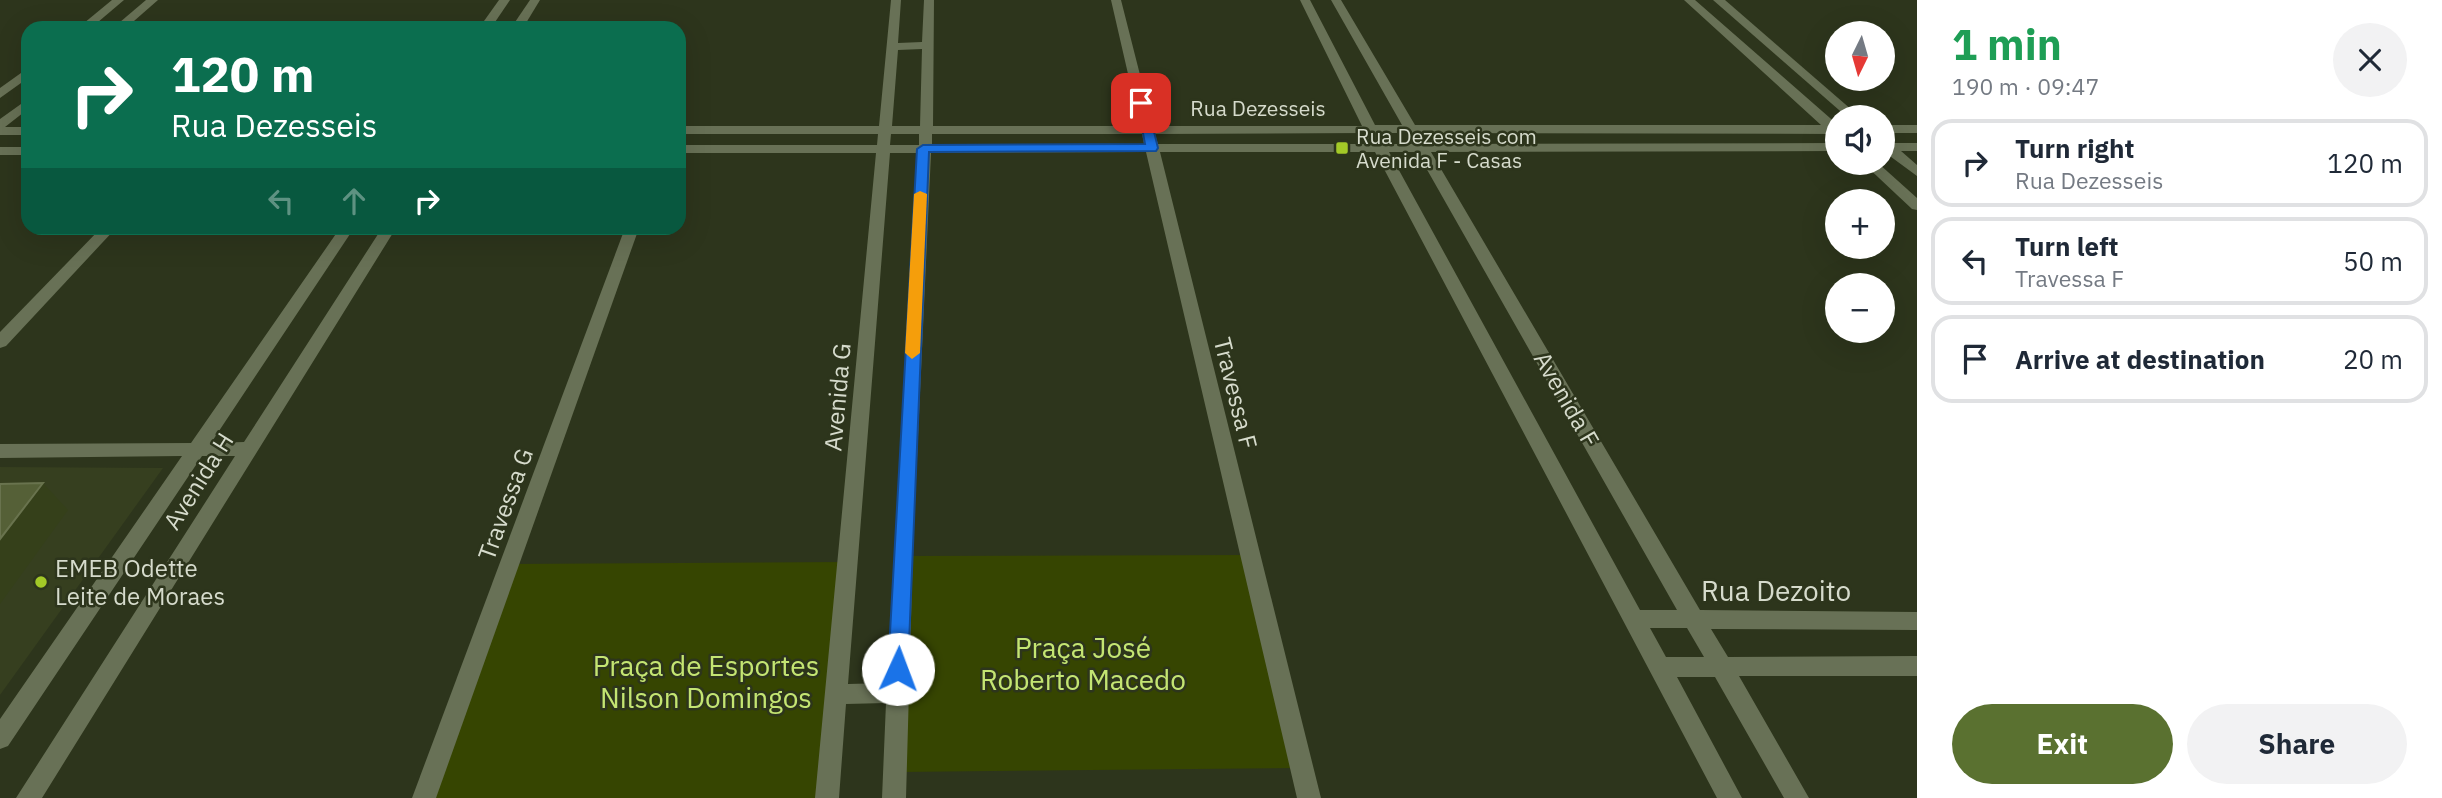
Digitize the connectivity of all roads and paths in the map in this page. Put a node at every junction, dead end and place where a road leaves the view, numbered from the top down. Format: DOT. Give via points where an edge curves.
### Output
graph roads {
  1 [pos="119,0"];
  2 [pos="153,0"];
  3 [pos="505,0"];
  4 [pos="535,0"];
  5 [pos="896,0"];
  6 [pos="929,0"];
  7 [pos="1116,0"];
  8 [pos="1305,0"];
  9 [pos="1336,0"];
  10 [pos="1689,0"];
  11 [pos="1718,0"];
  12 [pos="93,21"];
  13 [pos="128,21"];
  14 [pos="490,21"];
  15 [pos="522,21"];
  16 [pos="928,46"];
  17 [pos="892,47"];
  18 [pos="21,78"];
  19 [pos="0,94"];
  20 [pos="1840,105"];
  21 [pos="21,109"];
  22 [pos="1825,120"];
  23 [pos="0,128"];
  24 [pos="885,128"];
  25 [pos="1147,129"];
  26 [pos="1372,129"];
  27 [pos="1410,129"];
  28 [pos="1895,129"];
  29 [pos="1917,129"];
  30 [pos="21,130"];
  31 [pos="686,130"];
  32 [pos="926,130"];
  33 [pos="1825,130"];
  34 [pos="1895,146"];
  35 [pos="1825,147"];
  36 [pos="1917,147"];
  37 [pos="1152,148"];
  38 [pos="1380,148"];
  39 [pos="1422,148"];
  40 [pos="686,149"];
  41 [pos="883,149"];
  42 [pos="923,149"];
  43 [pos="0,151"];
  44 [pos="21,151"];
  45 [pos="1895,153"];
  46 [pos="1917,172"];
  47 [pos="1883,175"];
  48 [pos="1917,206"];
  49 [pos="102,235"];
  50 [pos="342,235"];
  51 [pos="385,235"];
  52 [pos="629,235"];
  53 [pos="0,341"];
  54 [pos="195,449"];
  55 [pos="247,449"];
  56 [pos="0,451"];
  57 [pos="1635,620"];
  58 [pos="1694,620"];
  59 [pos="1917,621"];
  60 [pos="1917,666"];
  61 [pos="1661,667"];
  62 [pos="1722,667"];
  63 [pos="836,694"];
  64 [pos="898,694"];
  65 [pos="0,738"];
  66 [pos="28,798"];
  67 [pos="424,798"];
  68 [pos="827,798"];
  69 [pos="894,798"];
  70 [pos="1308,798"];
  71 [pos="1730,798"];
  72 [pos="1797,798"];
  1 -- 12 [label="street"];
  2 -- 13 [label="street"];
  3 -- 14 [label="street"];
  4 -- 15 [label="street"];
  5 -- 17 [label="street, Avenida G"];
  6 -- 16 [label="street"];
  7 -- 25 [label="street, Travessa F"];
  8 -- 26 [label="street, Avenida F"];
  9 -- 27 [label="street, Avenida F"];
  10 -- 22 [label="street"];
  11 -- 20 [label="street"];
  16 -- 17 [label="street"];
  16 -- 32 [label="street"];
  17 -- 24 [label="street, Avenida G"];
  18 -- 19 [label="street"];
  21 -- 23 [label="street"];
  23 -- 30 [label="street"];
  24 -- 31 [label="street, Rua Dezesseis"];
  24 -- 32 [label="street, Rua Dezesseis"];
  24 -- 41 [label="street, Avenida G"];
  25 -- 26 [label="street, Rua Dezesseis"];
  25 -- 32 [label="street, Rua Dezesseis"];
  25 -- 37 [label="street, Travessa F"];
  26 -- 27 [label="street, Rua Dezesseis"];
  26 -- 38 [label="street, Avenida F"];
  27 -- 33 [label="street, Rua Dezesseis"];
  27 -- 39 [label="street, Avenida F"];
  28 -- 29 [label="street"];
  32 -- 42 [label="street"];
  34 -- 36 [label="street"];
  35 -- 39 [label="street, Rua Dezesseis"];
  37 -- 38 [label="street, Rua Dezesseis"];
  37 -- 42 [label="street, Rua Dezesseis"];
  37 -- 70 [label="street, Travessa F"];
  38 -- 39 [label="street, Rua Dezesseis"];
  38 -- 57 [label="street, Avenida F"];
  39 -- 58 [label="street, Avenida F"];
  40 -- 41 [label="street, Rua Dezesseis"];
  41 -- 42 [label="street, Rua Dezesseis"];
  41 -- 63 [label="street, Avenida G"];
  42 -- 64 [label="street"];
  43 -- 44 [label="street"];
  45 -- 46 [label="street"];
  47 -- 48 [label="street"];
  49 -- 53 [label="street"];
  50 -- 54 [label="street, Avenida H"];
  51 -- 55 [label="street, Avenida H"];
  52 -- 67 [label="street, Travessa G"];
  54 -- 55 [label="street"];
  54 -- 56 [label="street"];
  54 -- 65 [label="street, Avenida H"];
  55 -- 66 [label="street, Avenida H"];
  57 -- 58 [label="street, Rua Dezoito"];
  57 -- 61 [label="street, Avenida F"];
  58 -- 59 [label="street, Rua Dezoito"];
  58 -- 62 [label="street, Avenida F"];
  60 -- 62 [label="street"];
  61 -- 62 [label="street"];
  61 -- 71 [label="street, Avenida F"];
  62 -- 72 [label="street, Avenida F"];
  63 -- 64 [label="street"];
  63 -- 68 [label="street, Avenida G"];
  64 -- 69 [label="street"];
}
